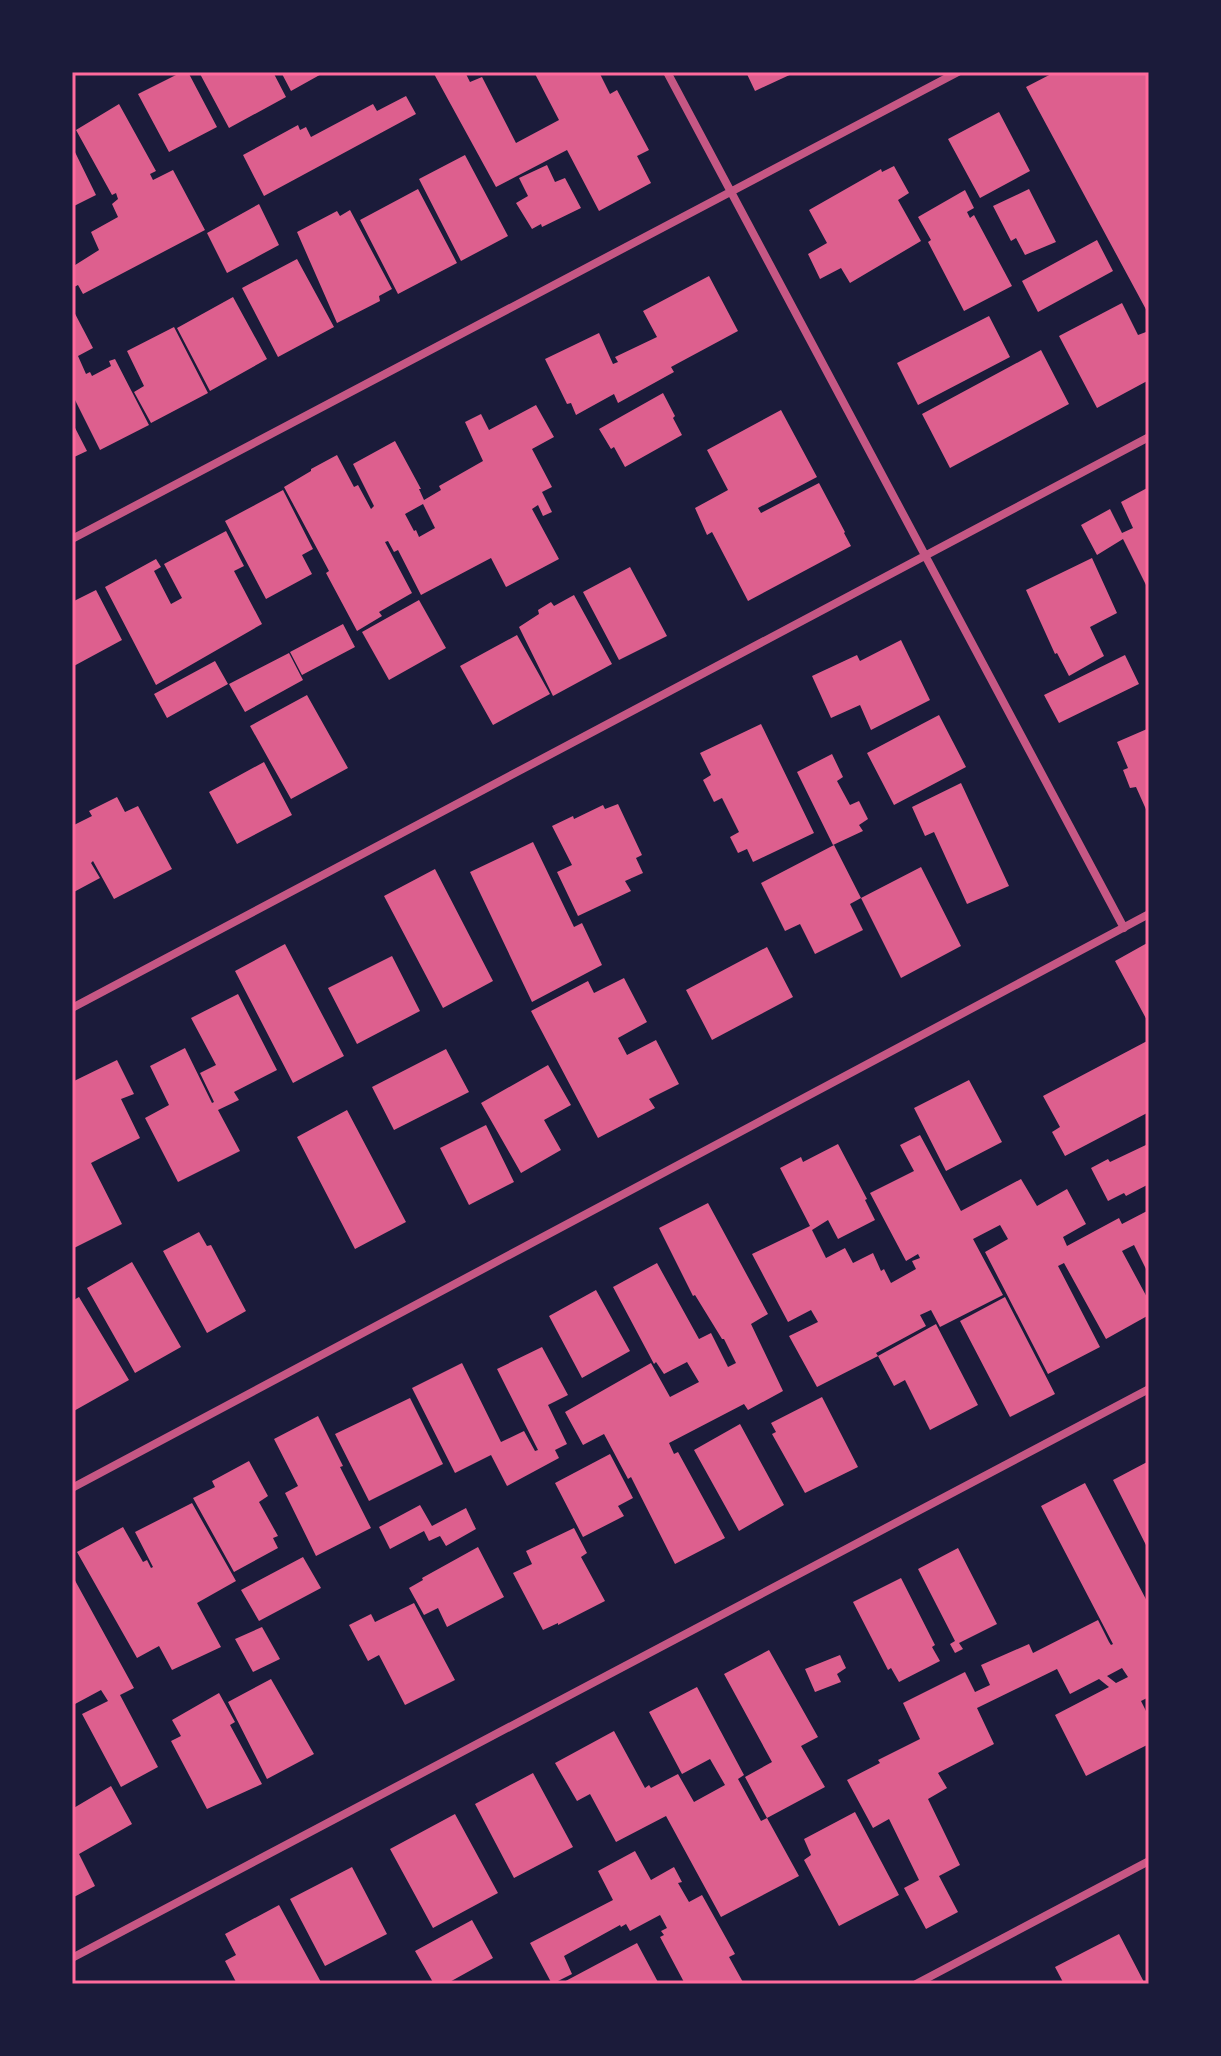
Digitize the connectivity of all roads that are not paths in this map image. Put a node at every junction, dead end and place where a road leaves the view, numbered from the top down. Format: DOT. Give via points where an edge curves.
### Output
graph roads {
  1 [pos="667,72"];
  2 [pos="958,72"];
  3 [pos="731,192"];
  4 [pos="1149,437"];
  5 [pos="72,539"];
  6 [pos="924,554"];
  7 [pos="1149,914"];
  8 [pos="1124,928"];
  9 [pos="72,1008"];
  10 [pos="1149,1389"];
  11 [pos="72,1488"];
  12 [pos="1149,1861"];
  13 [pos="72,1958"];
  14 [pos="916,1984"];
  1 -- 3 [label="street"];
  2 -- 3 [label="street"];
  3 -- 5 [label="street"];
  3 -- 6 [label="street"];
  4 -- 6 [label="street"];
  6 -- 8 [label="street"];
  6 -- 9 [label="street"];
  7 -- 8 [label="street"];
  8 -- 11 [label="street"];
  10 -- 13 [label="street"];
  12 -- 14 [label="street"];
}
